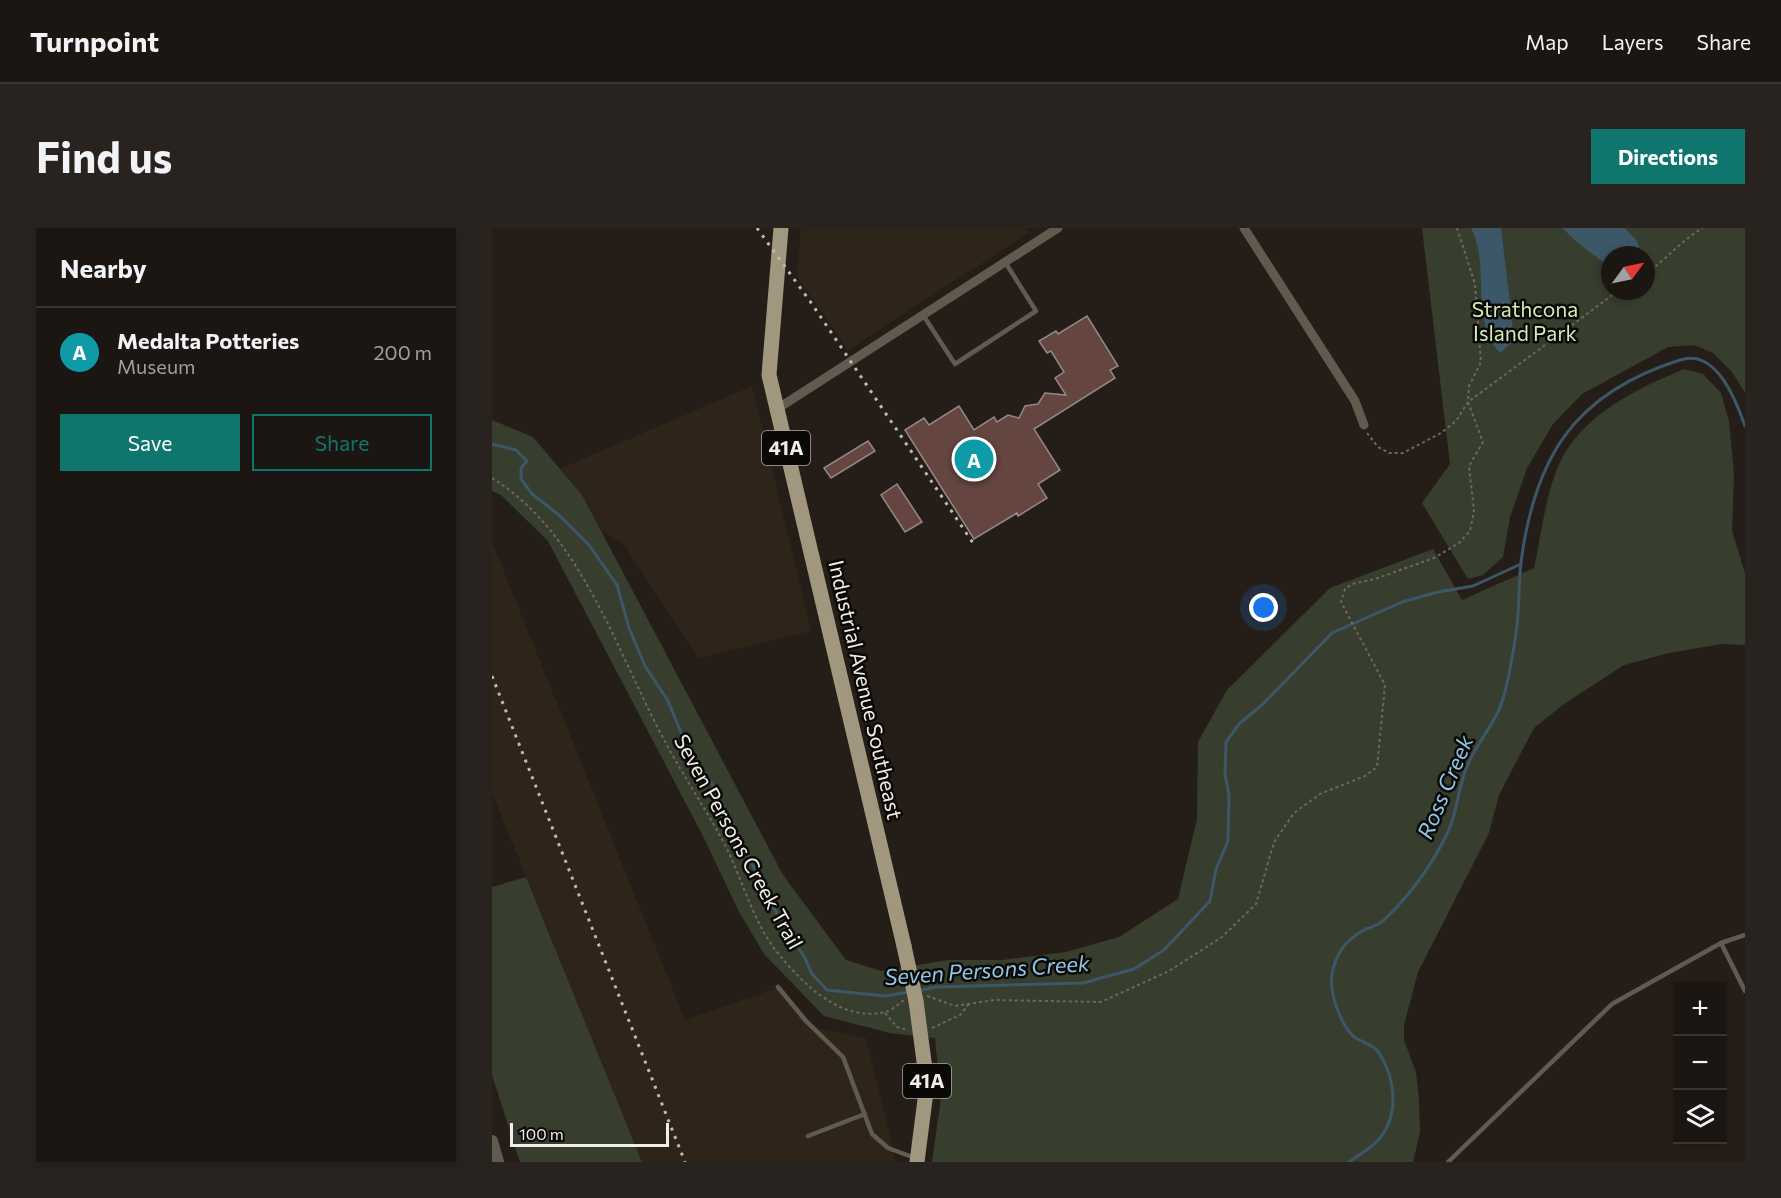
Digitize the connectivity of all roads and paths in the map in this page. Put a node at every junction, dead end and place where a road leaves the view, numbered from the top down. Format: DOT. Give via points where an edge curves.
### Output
graph roads {
  1 [pos="781,228"];
  2 [pos="1058,228"];
  3 [pos="1244,228"];
  4 [pos="1457,228"];
  5 [pos="1703,228"];
  6 [pos="1005,262"];
  7 [pos="1655,268"];
  8 [pos="1606,300"];
  9 [pos="923,315"];
  10 [pos="1468,402"];
  11 [pos="777,409"];
  12 [pos="1364,425"];
  13 [pos="492,478"];
  14 [pos="1745,935"];
  15 [pos="1721,943"];
  16 [pos="778,987"];
  17 [pos="1745,991"];
  18 [pos="916,998"];
  19 [pos="865,1114"];
  20 [pos="808,1136"];
  21 [pos="492,1141"];
  22 [pos="917,1160"];
  23 [pos="498,1162"];
  24 [pos="1448,1162"];
  1 -- 11 [label="main road, Industrial Avenue Southeast / 41A" via="768,375"];
  2 -- 6 [label="street"];
  3 -- 12 [label="street" via="1355,401"];
  4 -- 10 [label="path" via="1475,284 1481,362 1469,386"];
  5 -- 7 [label="path" via="1682,241"];
  6 -- 9 [label="street"];
  6 -- 9 [label="lane" via="1036,310 955,364"];
  8 -- 10 [label="path"];
  9 -- 11 [label="street"];
  10 -- 12 [label="path" via="1456,421 1441,433 1403,453 1389,453 1378,447"];
  10 -- 18 [label="path" via="1483,442 1469,466 1474,510 1470,531 1434,558 1352,584 1345,589 1341,602 1385,685 1377,767 1320,794 1294,813 1274,842 1256,904 1222,937 1169,971 1101,1002 994,1000 955,1006"];
  11 -- 18 [label="main road, Industrial Avenue Southeast / 41A, bridge"];
  13 -- 18 [label="path, Seven Persons Creek Trail" via="534,512 571,560 780,956 819,995 842,1007 884,1012"];
  14 -- 15 [label="lane"];
  15 -- 17 [label="lane"];
  15 -- 24 [label="lane" via="1612,1004"];
  16 -- 19 [label="lane" via="843,1057"];
  18 -- 22 [label="main road, Industrial Avenue Southeast / 41A" via="927,1084"];
  19 -- 20 [label="lane"];
  19 -- 22 [label="lane" via="879,1143"];
  21 -- 23 [label="street"];
}
